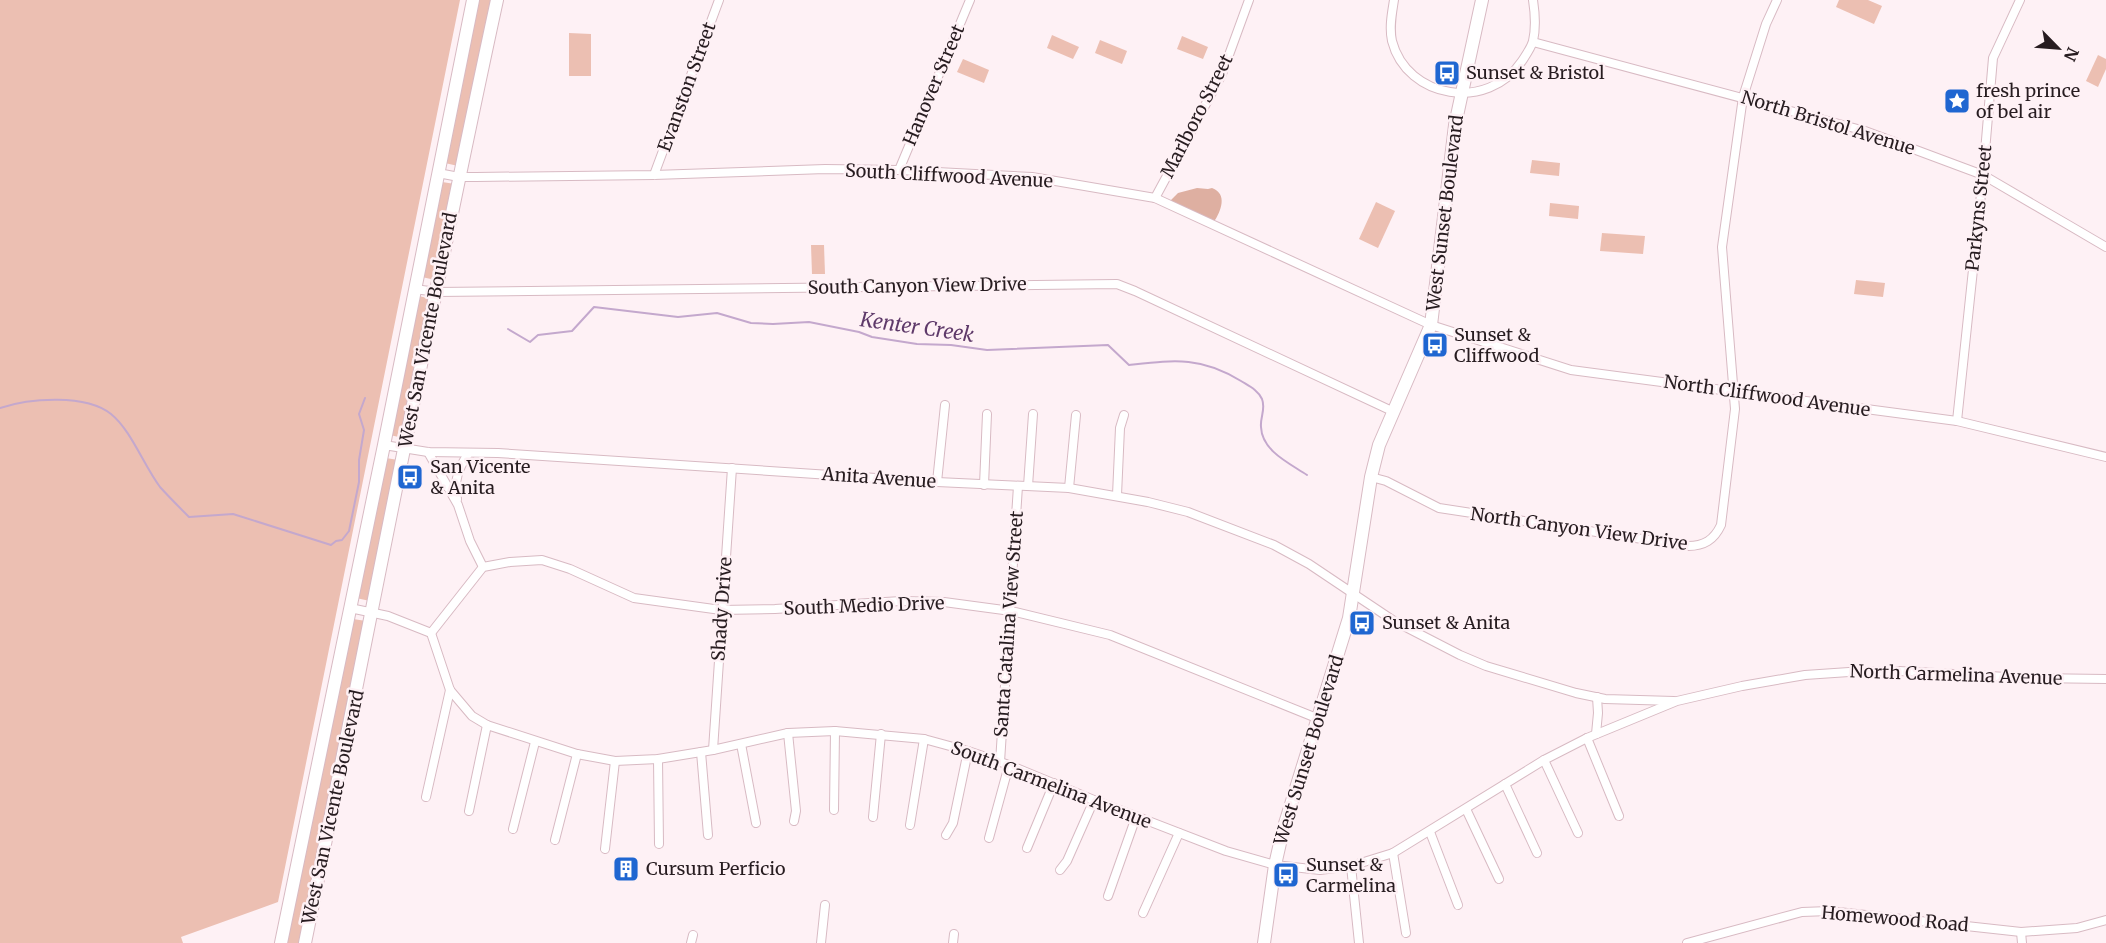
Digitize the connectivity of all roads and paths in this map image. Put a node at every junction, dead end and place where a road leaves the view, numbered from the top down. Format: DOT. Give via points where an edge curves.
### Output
graph roads {
  1 [pos="473,0"];
  2 [pos="497,0"];
  3 [pos="719,0"];
  4 [pos="970,0"];
  5 [pos="1249,0"];
  6 [pos="1394,0"];
  7 [pos="1482,0"];
  8 [pos="1533,0"];
  9 [pos="1777,0"];
  10 [pos="2020,0"];
  11 [pos="1533,42"];
  12 [pos="1460,94"];
  13 [pos="1743,97"];
  14 [pos="898,170"];
  15 [pos="438,173"];
  16 [pos="654,175"];
  17 [pos="1983,175"];
  18 [pos="459,177"];
  19 [pos="1155,198"];
  20 [pos="2106,247"];
  21 [pos="415,289"];
  22 [pos="436,292"];
  23 [pos="1431,325"];
  24 [pos="1732,391"];
  25 [pos="945,405"];
  26 [pos="1392,411"];
  27 [pos="987,414"];
  28 [pos="1033,414"];
  29 [pos="1076,415"];
  30 [pos="1124,415"];
  31 [pos="1957,421"];
  32 [pos="384,445"];
  33 [pos="404,449"];
  34 [pos="428,452"];
  35 [pos="468,454"];
  36 [pos="2106,457"];
  37 [pos="732,468"];
  38 [pos="1371,477"];
  39 [pos="937,482"];
  40 [pos="984,485"];
  41 [pos="1023,486"];
  42 [pos="1069,488"];
  43 [pos="1117,495"];
  44 [pos="458,505"];
  45 [pos="483,567"];
  46 [pos="1353,594"];
  47 [pos="350,608"];
  48 [pos="722,610"];
  49 [pos="1011,611"];
  50 [pos="373,613"];
  51 [pos="431,633"];
  52 [pos="2106,679"];
  53 [pos="450,690"];
  54 [pos="1597,697"];
  55 [pos="1677,701"];
  56 [pos="1319,719"];
  57 [pos="487,725"];
  58 [pos="835,731"];
  59 [pos="788,734"];
  60 [pos="881,734"];
  61 [pos="1596,734"];
  62 [pos="1587,738"];
  63 [pos="924,739"];
  64 [pos="535,742"];
  65 [pos="741,744"];
  66 [pos="713,750"];
  67 [pos="968,751"];
  68 [pos="701,752"];
  69 [pos="577,754"];
  70 [pos="658,759"];
  71 [pos="1544,760"];
  72 [pos="615,761"];
  73 [pos="1000,762"];
  74 [pos="1009,765"];
  75 [pos="1054,783"];
  76 [pos="1505,784"];
  77 [pos="426,797"];
  78 [pos="1094,800"];
  79 [pos="1466,809"];
  80 [pos="834,810"];
  81 [pos="469,811"];
  82 [pos="1619,816"];
  83 [pos="873,817"];
  84 [pos="1136,817"];
  85 [pos="794,821"];
  86 [pos="756,823"];
  87 [pos="910,825"];
  88 [pos="513,829"];
  89 [pos="1430,832"];
  90 [pos="1179,833"];
  91 [pos="1578,833"];
  92 [pos="946,834"];
  93 [pos="708,835"];
  94 [pos="989,838"];
  95 [pos="555,840"];
  96 [pos="659,844"];
  97 [pos="605,849"];
  98 [pos="1027,849"];
  99 [pos="1393,853"];
  100 [pos="1537,853"];
  101 [pos="1275,865"];
  102 [pos="1351,866"];
  103 [pos="1060,870"];
  104 [pos="1499,879"];
  105 [pos="1108,896"];
  106 [pos="825,905"];
  107 [pos="1458,905"];
  108 [pos="1143,913"];
  109 [pos="2106,920"];
  110 [pos="2021,932"];
  111 [pos="1406,933"];
  112 [pos="281,943"];
  113 [pos="304,943"];
  114 [pos="821,943"];
  115 [pos="1264,943"];
  116 [pos="1359,943"];
  117 [pos="1687,943"];
  118 [pos="2022,943"];
  1 -- 15 [label="main road, West San Vicente Boulevard"];
  2 -- 18 [label="main road, West San Vicente Boulevard"];
  3 -- 16 [label="street, Evanston Street"];
  4 -- 14 [label="street, Hanover Street"];
  5 -- 19 [label="street, Marlboro Street" via="1222,74"];
  6 -- 12 [label="street" via="1390,20 1392,41 1402,64 1432,86"];
  7 -- 12 [label="main road, West Sunset Boulevard"];
  8 -- 11 [label="street"];
  9 -- 13 [label="street"];
  10 -- 17 [label="street, Parkyns Street" via="1993,58"];
  11 -- 12 [label="street" via="1518,66 1497,86"];
  11 -- 13 [label="street, North Bristol Avenue"];
  12 -- 23 [label="main road, West Sunset Boulevard"];
  13 -- 17 [label="street, North Bristol Avenue" via="1865,131"];
  13 -- 24 [label="street" via="1722,247"];
  14 -- 16 [label="street, South Cliffwood Avenue"];
  14 -- 19 [label="street, South Cliffwood Avenue" via="1032,177"];
  15 -- 18 [label="street, South Cliffwood Avenue"];
  15 -- 21 [label="main road, West San Vicente Boulevard"];
  16 -- 18 [label="street, South Cliffwood Avenue"];
  17 -- 20 [label="street, North Bristol Avenue"];
  17 -- 31 [label="street, Parkyns Street"];
  18 -- 22 [label="main road, West San Vicente Boulevard"];
  19 -- 23 [label="street, South Cliffwood Avenue"];
  21 -- 22 [label="street, South Canyon View Drive"];
  21 -- 32 [label="main road, West San Vicente Boulevard"];
  22 -- 26 [label="street, South Canyon View Drive" via="1117,284"];
  22 -- 33 [label="main road, West San Vicente Boulevard"];
  23 -- 24 [label="street, North Cliffwood Avenue" via="1571,370"];
  23 -- 26 [label="main road, West Sunset Boulevard"];
  24 -- 31 [label="street, North Cliffwood Avenue"];
  24 -- 38 [label="street, North Canyon View Drive" via="1735,409 1721,525 1710,541 1700,546 1439,508"];
  25 -- 39 [label="street"];
  26 -- 38 [label="main road, West Sunset Boulevard"];
  27 -- 40 [label="street"];
  28 -- 41 [label="street, Santa Catalina View Street"];
  29 -- 42 [label="street"];
  30 -- 43 [label="street"];
  31 -- 36 [label="street, North Cliffwood Avenue"];
  32 -- 33 [label="street, Anita Avenue"];
  32 -- 47 [label="main road, West San Vicente Boulevard"];
  33 -- 34 [label="street, Anita Avenue"];
  33 -- 50 [label="main road, West San Vicente Boulevard"];
  34 -- 35 [label="street, Anita Avenue"];
  34 -- 44 [label="street"];
  35 -- 37 [label="street, Anita Avenue"];
  35 -- 44 [label="street" via="457,474"];
  37 -- 39 [label="street, Anita Avenue"];
  37 -- 48 [label="street, Shady Drive"];
  38 -- 46 [label="main road, West Sunset Boulevard"];
  39 -- 40 [label="street, Anita Avenue"];
  40 -- 41 [label="street, Anita Avenue"];
  41 -- 42 [label="street, Anita Avenue"];
  41 -- 49 [label="street, Santa Catalina View Street"];
  42 -- 43 [label="street, Anita Avenue"];
  43 -- 46 [label="street, Anita Avenue" via="1188,512 1274,545"];
  44 -- 45 [label="street"];
  45 -- 48 [label="street, South Medio Drive" via="542,560 634,598"];
  45 -- 51 [label="street"];
  46 -- 54 [label="street, Anita Avenue" via="1394,621 1460,655 1505,673"];
  46 -- 56 [label="main road, West Sunset Boulevard"];
  47 -- 50 [label="street"];
  47 -- 112 [label="main road, West San Vicente Boulevard"];
  48 -- 49 [label="street, South Medio Drive" via="901,601"];
  48 -- 66 [label="street, Shady Drive"];
  49 -- 56 [label="street, South Medio Drive" via="1110,635"];
  49 -- 73 [label="street, Santa Catalina View Street"];
  50 -- 51 [label="street"];
  50 -- 113 [label="main road, West San Vicente Boulevard"];
  51 -- 53 [label="street, South Carmelina Avenue"];
  52 -- 55 [label="street, North Carmelina Avenue" via="1849,672 1805,675"];
  53 -- 57 [label="street, South Carmelina Avenue" via="472,716"];
  53 -- 77 [label="street"];
  54 -- 55 [label="street, Anita Avenue"];
  54 -- 61 [label="street"];
  55 -- 61 [label="street, North Carmelina Avenue"];
  56 -- 101 [label="main road, West Sunset Boulevard"];
  57 -- 64 [label="street, South Carmelina Avenue"];
  57 -- 81 [label="street"];
  58 -- 59 [label="street, South Carmelina Avenue"];
  58 -- 60 [label="street, South Carmelina Avenue"];
  58 -- 80 [label="street"];
  59 -- 65 [label="street, South Carmelina Avenue"];
  59 -- 85 [label="street"];
  60 -- 63 [label="street, South Carmelina Avenue"];
  60 -- 83 [label="street"];
  61 -- 62 [label="street, North Carmelina Avenue"];
  62 -- 71 [label="street, North Carmelina Avenue"];
  62 -- 82 [label="street"];
  63 -- 67 [label="street, South Carmelina Avenue"];
  63 -- 87 [label="street"];
  64 -- 69 [label="street, South Carmelina Avenue"];
  64 -- 88 [label="street"];
  65 -- 66 [label="street, South Carmelina Avenue"];
  65 -- 86 [label="street"];
  66 -- 68 [label="street, South Carmelina Avenue"];
  67 -- 73 [label="street, South Carmelina Avenue"];
  67 -- 92 [label="street"];
  68 -- 70 [label="street, South Carmelina Avenue"];
  68 -- 93 [label="street"];
  69 -- 72 [label="street, South Carmelina Avenue"];
  69 -- 95 [label="street"];
  70 -- 72 [label="street, South Carmelina Avenue"];
  70 -- 96 [label="street"];
  71 -- 76 [label="street, North Carmelina Avenue"];
  71 -- 91 [label="street"];
  72 -- 97 [label="street"];
  73 -- 74 [label="street, South Carmelina Avenue"];
  74 -- 75 [label="street, South Carmelina Avenue"];
  74 -- 94 [label="street"];
  75 -- 78 [label="street, South Carmelina Avenue"];
  75 -- 98 [label="street"];
  76 -- 79 [label="street, North Carmelina Avenue"];
  76 -- 100 [label="street"];
  78 -- 84 [label="street, South Carmelina Avenue"];
  78 -- 103 [label="street"];
  79 -- 89 [label="street, North Carmelina Avenue"];
  79 -- 104 [label="street"];
  84 -- 90 [label="street, South Carmelina Avenue"];
  84 -- 105 [label="street"];
  89 -- 99 [label="street, North Carmelina Avenue"];
  89 -- 107 [label="street"];
  90 -- 101 [label="street, South Carmelina Avenue"];
  90 -- 108 [label="street"];
  99 -- 102 [label="street, North Carmelina Avenue"];
  99 -- 111 [label="street"];
  101 -- 102 [label="street, North Carmelina Avenue" via="1320,870"];
  101 -- 115 [label="main road, West Sunset Boulevard"];
  102 -- 116 [label="street"];
  106 -- 114 [label="street"];
  109 -- 110 [label="street, Homewood Road" via="2077,928"];
  110 -- 117 [label="street, Homewood Road" via="1829,911 1802,912"];
  110 -- 118 [label="street"];
}
